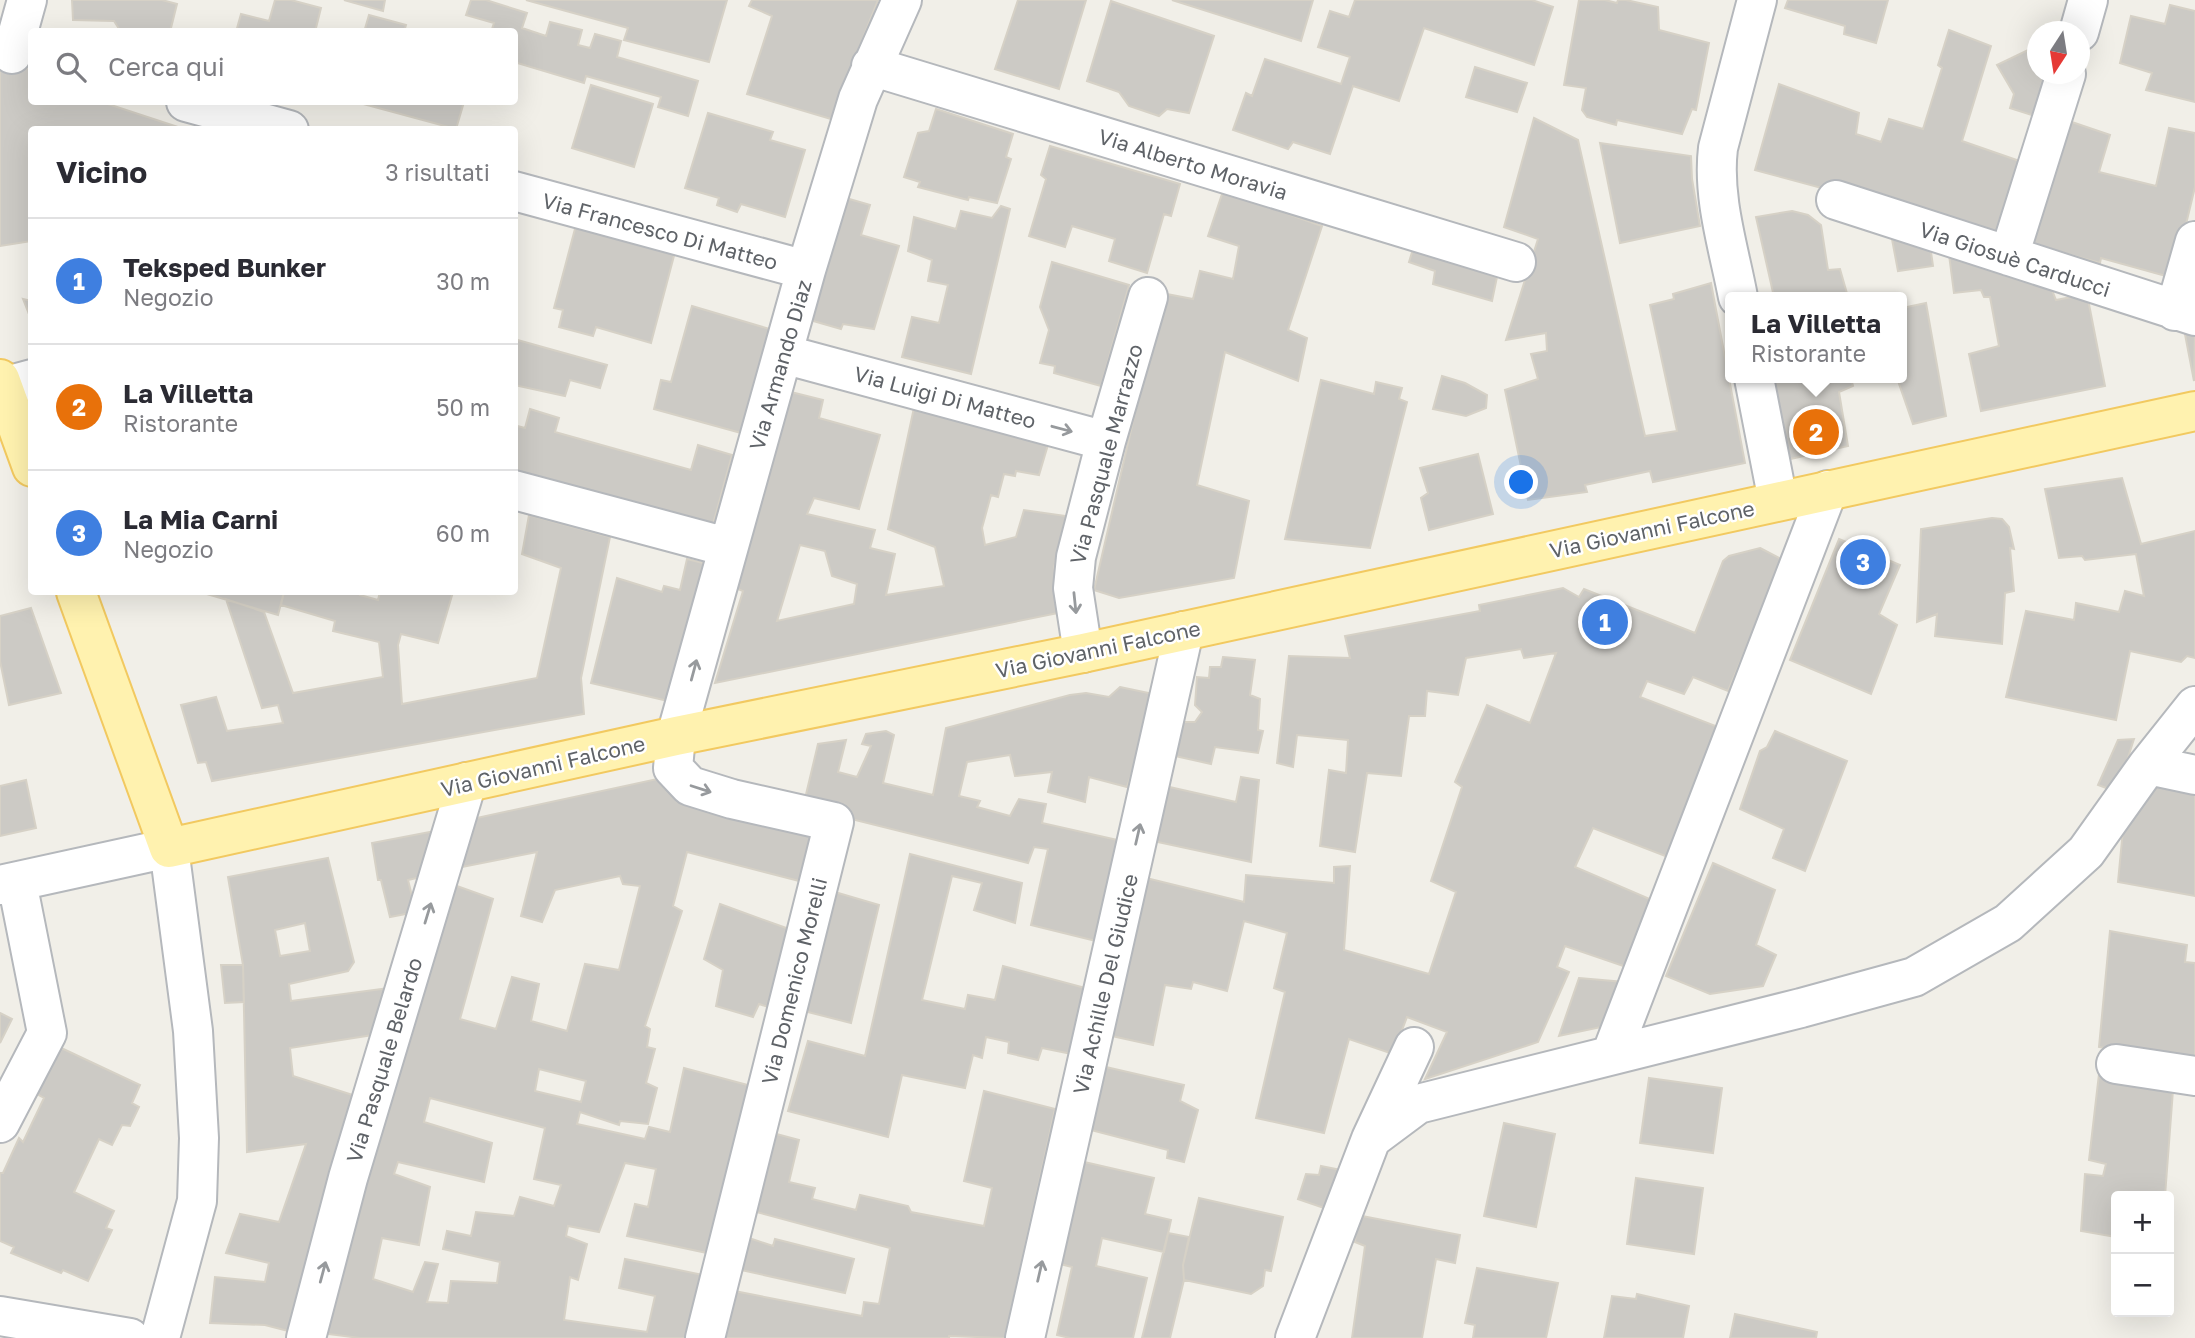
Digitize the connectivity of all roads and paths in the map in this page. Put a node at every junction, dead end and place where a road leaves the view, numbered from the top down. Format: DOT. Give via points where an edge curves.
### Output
graph roads {
  1 [pos="27,0"];
  2 [pos="902,0"];
  3 [pos="1757,0"];
  4 [pos="2088,0"];
  5 [pos="2082,21"];
  6 [pos="15,55"];
  7 [pos="871,66"];
  8 [pos="2063,84"];
  9 [pos="197,105"];
  10 [pos="274,126"];
  11 [pos="518,192"];
  12 [pos="1836,200"];
  13 [pos="2195,241"];
  14 [pos="2009,256"];
  15 [pos="1516,262"];
  16 [pos="806,270"];
  17 [pos="1737,292"];
  18 [pos="1148,297"];
  19 [pos="2185,314"];
  20 [pos="783,354"];
  21 [pos="11,382"];
  22 [pos="1755,383"];
  23 [pos="2195,411"];
  24 [pos="1106,440"];
  25 [pos="28,451"];
  26 [pos="1828,490"];
  27 [pos="518,491"];
  28 [pos="1778,501"];
  29 [pos="727,547"];
  30 [pos="77,595"];
  31 [pos="1184,631"];
  32 [pos="1083,653"];
  33 [pos="2195,706"];
  34 [pos="676,736"];
  35 [pos="2148,765"];
  36 [pos="2195,775"];
  37 [pos="467,782"];
  38 [pos="169,848"];
  39 [pos="8,884"];
  40 [pos="1414,1047"];
  41 [pos="1611,1055"];
  42 [pos="2116,1064"];
  43 [pos="2195,1076"];
  44 [pos="0,1123"];
  45 [pos="1371,1139"];
  46 [pos="0,1316"];
  47 [pos="130,1338"];
  48 [pos="160,1338"];
  49 [pos="306,1338"];
  50 [pos="705,1338"];
  51 [pos="1025,1338"];
  52 [pos="1296,1338"];
  1 -- 6 [label="street"];
  2 -- 7 [label="street, Via Armando Diaz"];
  3 -- 17 [label="street" via="1715,171"];
  4 -- 5 [label="street"];
  7 -- 15 [label="street, Via Alberto Moravia"];
  7 -- 16 [label="street, Via Armando Diaz"];
  8 -- 14 [label="street"];
  9 -- 10 [label="street"];
  11 -- 16 [label="street, Via Francesco Di Matteo"];
  12 -- 14 [label="street, Via Giosuè Carducci"];
  13 -- 19 [label="street"];
  14 -- 19 [label="street, Via Giosuè Carducci"];
  16 -- 20 [label="street, Via Armando Diaz"];
  18 -- 24 [label="street, Via Pasquale Marrazzo"];
  20 -- 24 [label="street, Via Luigi Di Matteo, one-way"];
  20 -- 29 [label="street, Via Armando Diaz"];
  21 -- 25 [label="main road"];
  22 -- 28 [label="street"];
  23 -- 26 [label="main road, Via Giovanni Falcone"];
  24 -- 32 [label="street, Via Pasquale Marrazzo, one-way" via="1076,557 1073,588"];
  26 -- 28 [label="main road, Via Giovanni Falcone"];
  26 -- 41 [label="street"];
  27 -- 29 [label="street"];
  28 -- 31 [label="main road, Via Giovanni Falcone"];
  34 -- 29 [label="street, Via Armando Diaz, one-way"];
  30 -- 38 [label="main road"];
  31 -- 32 [label="main road, Via Giovanni Falcone"];
  51 -- 31 [label="street, Via Achille Del Giudice, one-way"];
  32 -- 34 [label="main road, Via Giovanni Falcone"];
  33 -- 35 [label="street"];
  34 -- 37 [label="main road, Via Giovanni Falcone"];
  34 -- 50 [label="street, Via Domenico Morelli, one-way" via="673,768 690,786 834,822"];
  35 -- 36 [label="street"];
  35 -- 41 [label="street" via="2086,852 2008,923 1914,977"];
  37 -- 38 [label="main road, Via Giovanni Falcone"];
  49 -- 37 [label="street, Via Pasquale Belardo, one-way" via="348,1178"];
  38 -- 39 [label="street, Via Giovanni Falcone"];
  38 -- 48 [label="street" via="193,1031 199,1138 197,1201"];
  39 -- 44 [label="street" via="47,1033"];
  40 -- 45 [label="street"];
  41 -- 45 [label="street" via="1418,1104"];
  42 -- 43 [label="street"];
  45 -- 52 [label="street"];
  46 -- 47 [label="street"];
}
